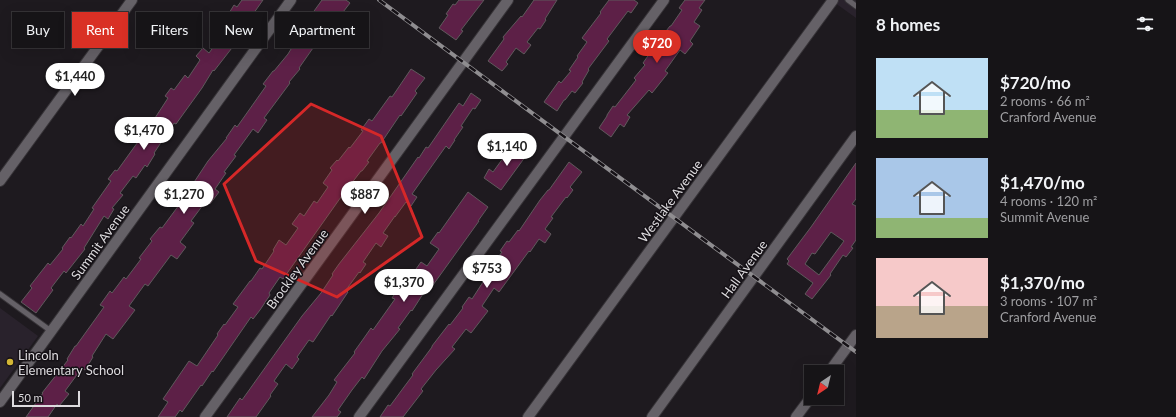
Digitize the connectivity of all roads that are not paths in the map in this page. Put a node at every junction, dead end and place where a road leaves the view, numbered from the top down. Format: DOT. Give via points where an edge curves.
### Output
graph roads {
  1 [pos="132,0"];
  2 [pos="291,0"];
  3 [pos="508,0"];
  4 [pos="664,0"];
  5 [pos="833,0"];
  6 [pos="848,0"];
  7 [pos="856,6"];
  8 [pos="856,136"];
  9 [pos="0,181"];
  10 [pos="0,294"];
  11 [pos="51,331"];
  12 [pos="856,335"];
  13 [pos="834,365"];
  14 [pos="0,402"];
  15 [pos="805,405"];
  16 [pos="205,417"];
  17 [pos="359,417"];
  18 [pos="528,417"];
  19 [pos="652,417"];
  20 [pos="796,417"];
  1 -- 9 [label="street"];
  2 -- 11 [label="street, Summit Avenue"];
  3 -- 16 [label="street, Brockley Avenue"];
  4 -- 17 [label="street"];
  5 -- 18 [label="street, Westlake Avenue"];
  6 -- 7 [label="lane"];
  8 -- 19 [label="street, Hall Avenue"];
  10 -- 11 [label="lane"];
  11 -- 14 [label="street, Summit Avenue"];
  12 -- 13 [label="street"];
  15 -- 20 [label="street"];
}
